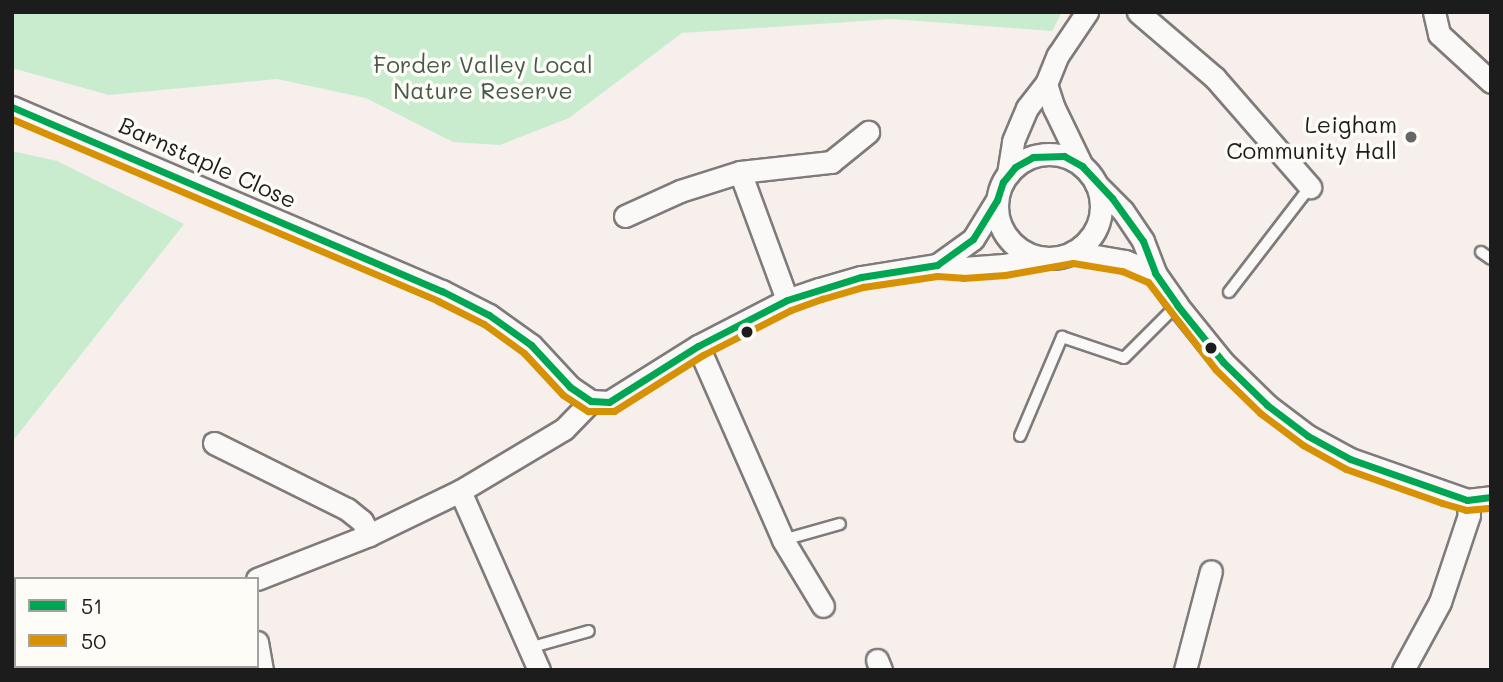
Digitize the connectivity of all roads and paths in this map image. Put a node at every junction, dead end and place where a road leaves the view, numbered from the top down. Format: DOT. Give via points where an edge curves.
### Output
graph roads {
  1 [pos="1087,12"];
  2 [pos="1138,12"];
  3 [pos="1434,12"];
  4 [pos="1491,82"];
  5 [pos="1046,84"];
  6 [pos="12,107"];
  7 [pos="869,132"];
  8 [pos="1082,166"];
  9 [pos="740,172"];
  10 [pos="1008,174"];
  11 [pos="1096,184"];
  12 [pos="1310,187"];
  13 [pos="997,200"];
  14 [pos="625,216"];
  15 [pos="1073,252"];
  16 [pos="1481,252"];
  17 [pos="1040,258"];
  18 [pos="1491,260"];
  19 [pos="937,265"];
  20 [pos="1155,273"];
  21 [pos="1229,292"];
  22 [pos="787,300"];
  23 [pos="1177,305"];
  24 [pos="698,346"];
  25 [pos="591,401"];
  26 [pos="1020,436"];
  27 [pos="214,443"];
  28 [pos="460,491"];
  29 [pos="1491,497"];
  30 [pos="1467,500"];
  31 [pos="840,524"];
  32 [pos="369,535"];
  33 [pos="783,540"];
  34 [pos="1211,571"];
  35 [pos="259,578"];
  36 [pos="824,606"];
  37 [pos="589,631"];
  38 [pos="530,648"];
  39 [pos="539,670"];
  40 [pos="1185,670"];
  41 [pos="1403,670"];
  1 -- 5 [label="street" via="1058,55"];
  2 -- 12 [label="street" via="1214,78"];
  3 -- 4 [label="street" via="1439,34"];
  5 -- 8 [label="street"];
  5 -- 10 [label="street" via="1027,108 1013,141"];
  6 -- 25 [label="street, Barnstaple Close" via="442,291 489,315 531,345 570,387"];
  7 -- 9 [label="street" via="831,162"];
  8 -- 10 [label="street" via="1064,156 1043,155 1024,161"];
  8 -- 11 [label="street"];
  9 -- 14 [label="street" via="680,191"];
  9 -- 22 [label="street"];
  10 -- 13 [label="street"];
  11 -- 15 [label="street" via="1100,217 1090,237"];
  11 -- 20 [label="street" via="1123,211 1143,241"];
  12 -- 21 [label="lane"];
  13 -- 17 [label="street" via="1000,223 1011,242"];
  13 -- 19 [label="street" via="973,239"];
  15 -- 17 [label="street"];
  15 -- 20 [label="street" via="1125,261"];
  16 -- 18 [label="lane"];
  17 -- 19 [label="street" via="963,268"];
  19 -- 22 [label="street" via="861,277"];
  20 -- 23 [label="street"];
  22 -- 24 [label="street"];
  23 -- 26 [label="lane" via="1124,358 1062,337"];
  23 -- 30 [label="street" via="1223,362 1267,405 1308,436 1350,459"];
  24 -- 25 [label="street" via="609,402"];
  24 -- 33 [label="street"];
  25 -- 28 [label="street" via="564,429"];
  27 -- 32 [label="street" via="348,509"];
  28 -- 32 [label="street"];
  28 -- 38 [label="street"];
  29 -- 30 [label="street"];
  30 -- 41 [label="street" via="1469,515 1440,602"];
  31 -- 33 [label="lane"];
  32 -- 35 [label="street"];
  33 -- 36 [label="street"];
  34 -- 40 [label="street"];
  37 -- 38 [label="lane"];
  38 -- 39 [label="street"];
}
